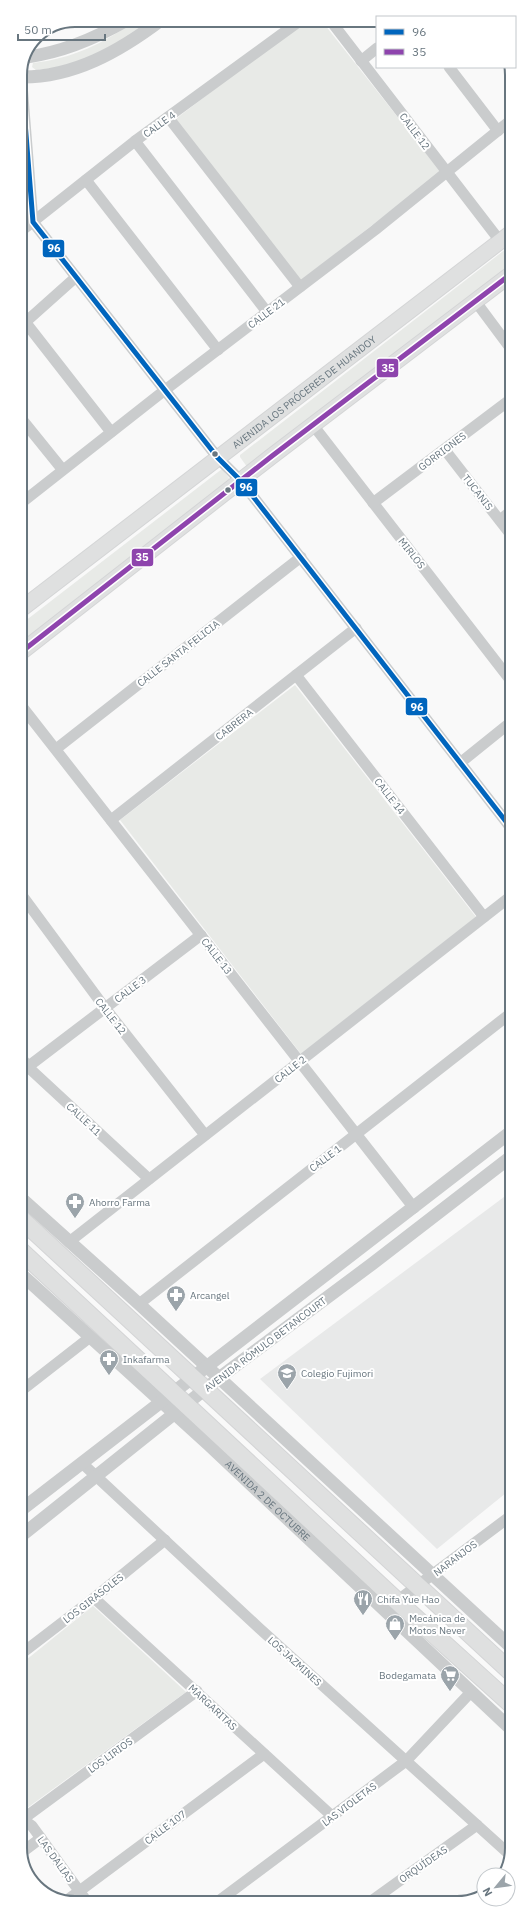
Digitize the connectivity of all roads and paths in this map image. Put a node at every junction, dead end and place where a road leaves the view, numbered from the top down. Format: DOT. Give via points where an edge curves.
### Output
graph roads {
  1 [pos="113,27"];
  2 [pos="152,27"];
  3 [pos="291,27"];
  4 [pos="335,27"];
  5 [pos="376,49"];
  6 [pos="31,56"];
  7 [pos="361,61"];
  8 [pos="449,68"];
  9 [pos="27,75"];
  10 [pos="168,117"];
  11 [pos="505,125"];
  12 [pos="498,131"];
  13 [pos="135,141"];
  14 [pos="27,148"];
  15 [pos="446,172"];
  16 [pos="86,180"];
  17 [pos="33,222"];
  18 [pos="27,227"];
  19 [pos="505,236"];
  20 [pos="505,238"];
  21 [pos="76,277"];
  22 [pos="505,279"];
  23 [pos="300,286"];
  24 [pos="476,302"];
  25 [pos="267,312"];
  26 [pos="27,321"];
  27 [pos="27,330"];
  28 [pos="505,341"];
  29 [pos="218,350"];
  30 [pos="165,390"];
  31 [pos="505,404"];
  32 [pos="313,425"];
  33 [pos="27,426"];
  34 [pos="111,432"];
  35 [pos="445,450"];
  36 [pos="218,458"];
  37 [pos="62,469"];
  38 [pos="241,481"];
  39 [pos="27,498"];
  40 [pos="373,503"];
  41 [pos="505,516"];
  42 [pos="500,520"];
  43 [pos="505,526"];
  44 [pos="301,557"];
  45 [pos="27,605"];
  46 [pos="356,628"];
  47 [pos="27,649"];
  48 [pos="505,673"];
  49 [pos="296,675"];
  50 [pos="27,713"];
  51 [pos="505,727"];
  52 [pos="56,750"];
  53 [pos="460,763"];
  54 [pos="111,820"];
  55 [pos="505,820"];
  56 [pos="505,901"];
  57 [pos="27,903"];
  58 [pos="484,917"];
  59 [pos="201,935"];
  60 [pos="105,1008"];
  61 [pos="505,1018"];
  62 [pos="300,1061"];
  63 [pos="27,1067"];
  64 [pos="27,1072"];
  65 [pos="357,1134"];
  66 [pos="205,1135"];
  67 [pos="505,1136"];
  68 [pos="505,1161"];
  69 [pos="149,1179"];
  70 [pos="27,1204"];
  71 [pos="414,1208"];
  72 [pos="27,1224"];
  73 [pos="69,1242"];
  74 [pos="27,1257"];
  75 [pos="27,1280"];
  76 [pos="139,1304"];
  77 [pos="89,1338"];
  78 [pos="202,1377"];
  79 [pos="219,1378"];
  80 [pos="27,1386"];
  81 [pos="168,1397"];
  82 [pos="181,1409"];
  83 [pos="83,1464"];
  84 [pos="97,1477"];
  85 [pos="27,1506"];
  86 [pos="505,1520"];
  87 [pos="27,1531"];
  88 [pos="164,1540"];
  89 [pos="432,1576"];
  90 [pos="417,1587"];
  91 [pos="94,1598"];
  92 [pos="397,1601"];
  93 [pos="505,1642"];
  94 [pos="27,1649"];
  95 [pos="505,1667"];
  96 [pos="197,1691"];
  97 [pos="471,1692"];
  98 [pos="505,1699"];
  99 [pos="505,1724"];
  100 [pos="264,1754"];
  101 [pos="406,1762"];
  102 [pos="27,1814"];
  103 [pos="332,1816"];
  104 [pos="27,1822"];
  105 [pos="477,1825"];
  106 [pos="41,1838"];
  107 [pos="27,1848"];
  108 [pos="505,1850"];
  109 [pos="80,1891"];
  110 [pos="73,1896"];
  111 [pos="83,1896"];
  112 [pos="224,1896"];
  113 [pos="378,1896"];
  1 -- 6 [label="street" via="82,43"];
  2 -- 9 [label="street" via="115,52 90,63 56,73"];
  3 -- 10 [label="street, CALLE 4"];
  4 -- 7 [label="street, CALLE 12"];
  5 -- 7 [label="street"];
  7 -- 15 [label="street, CALLE 12"];
  8 -- 12 [label="street"];
  10 -- 13 [label="street, CALLE 4"];
  10 -- 23 [label="street"];
  11 -- 12 [label="street, CALLE 21"];
  12 -- 15 [label="street, CALLE 21"];
  13 -- 16 [label="street, CALLE 4"];
  13 -- 25 [label="street"];
  14 -- 17 [label="street"];
  15 -- 19 [label="street, CALLE 12"];
  15 -- 23 [label="street, CALLE 21"];
  16 -- 17 [label="street, CALLE 4"];
  16 -- 29 [label="street"];
  17 -- 18 [label="street, CALLE 4"];
  17 -- 21 [label="street"];
  20 -- 36 [label="main road, AVENIDA LOS PRÓCERES DE HUANDOY"];
  21 -- 26 [label="street"];
  21 -- 30 [label="street"];
  22 -- 24 [label="main road"];
  23 -- 25 [label="street, CALLE 21"];
  24 -- 28 [label="street"];
  24 -- 32 [label="main road"];
  25 -- 29 [label="street, CALLE 21"];
  27 -- 34 [label="street"];
  29 -- 30 [label="street, CALLE 21"];
  30 -- 34 [label="street, CALLE 21"];
  30 -- 36 [label="street"];
  31 -- 35 [label="street, GORRIONES"];
  32 -- 38 [label="main road"];
  32 -- 40 [label="street, MIRLOS"];
  33 -- 37 [label="street"];
  34 -- 37 [label="street, CALLE 21"];
  35 -- 40 [label="street, GORRIONES"];
  35 -- 42 [label="street, TUCANIS"];
  36 -- 38 [label="street"];
  36 -- 45 [label="main road, AVENIDA LOS PRÓCERES DE HUANDOY"];
  37 -- 39 [label="street, CALLE 21"];
  38 -- 44 [label="street"];
  38 -- 47 [label="main road"];
  40 -- 48 [label="street, MIRLOS"];
  41 -- 42 [label="street"];
  42 -- 43 [label="street, TUCANIS"];
  44 -- 46 [label="street"];
  44 -- 52 [label="street, CALLE SANTA FELICIA"];
  46 -- 49 [label="street, CABRERA"];
  46 -- 53 [label="street"];
  49 -- 54 [label="street, CABRERA"];
  49 -- 58 [label="street, CALLE 14"];
  50 -- 52 [label="street, CALLE 13"];
  51 -- 53 [label="street"];
  52 -- 54 [label="street, CALLE 13"];
  53 -- 55 [label="street"];
  54 -- 59 [label="street, CALLE 13"];
  56 -- 58 [label="street, CALLE 2"];
  57 -- 60 [label="street, CALLE 12"];
  58 -- 62 [label="street, CALLE 2"];
  59 -- 60 [label="street, CALLE 3"];
  59 -- 62 [label="street, CALLE 13"];
  60 -- 63 [label="street, CALLE 3"];
  60 -- 66 [label="street, CALLE 12"];
  61 -- 65 [label="street, CALLE 1"];
  62 -- 65 [label="street, CALLE 13"];
  62 -- 66 [label="street, CALLE 2"];
  64 -- 69 [label="street, CALLE 11"];
  65 -- 71 [label="street, CALLE 13"];
  65 -- 76 [label="street, CALLE 1"];
  66 -- 69 [label="street, CALLE 2"];
  67 -- 71 [label="street, AVENIDA RÓMULO BETANCOURT"];
  68 -- 79 [label="street, AVENIDA RÓMULO BETANCOURT"];
  69 -- 73 [label="street, CALLE 2"];
  70 -- 73 [label="street"];
  71 -- 78 [label="street, AVENIDA RÓMULO BETANCOURT"];
  72 -- 78 [label="main road"];
  73 -- 76 [label="street"];
  74 -- 81 [label="main road, AVENIDA 2 DE OCTUBRE"];
  75 -- 77 [label="street, AVENIDA 2 DE OCTUBRE"];
  76 -- 78 [label="street"];
  77 -- 80 [label="street"];
  77 -- 81 [label="street, AVENIDA 2 DE OCTUBRE"];
  78 -- 79 [label="street, AVENIDA RÓMULO BETANCOURT"];
  78 -- 81 [label="street, AVENIDA RÓMULO BETANCOURT"];
  78 -- 82 [label="street, AVENIDA RÓMULO BETANCOURT"];
  78 -- 90 [label="main road"];
  79 -- 89 [label="street"];
  81 -- 82 [label="main road, AVENIDA 2 DE OCTUBRE"];
  81 -- 83 [label="street, AVENIDA RÓMULO BETANCOURT"];
  82 -- 84 [label="street, AVENIDA RÓMULO BETANCOURT"];
  82 -- 92 [label="main road, AVENIDA 2 DE OCTUBRE"];
  82 -- 97 [label="street, AVENIDA 2 DE OCTUBRE"];
  83 -- 84 [label="street, LOS JAZMINES"];
  83 -- 85 [label="street, AVENIDA RÓMULO BETANCOURT"];
  84 -- 87 [label="street, AVENIDA RÓMULO BETANCOURT"];
  84 -- 88 [label="street, LOS JAZMINES"];
  86 -- 89 [label="street, NARANJOS"];
  88 -- 91 [label="street, LOS GIRASOLES"];
  88 -- 101 [label="street, LOS JAZMINES"];
  89 -- 90 [label="street, NARANJOS"];
  89 -- 93 [label="street"];
  90 -- 92 [label="street, NARANJOS"];
  90 -- 95 [label="main road"];
  91 -- 94 [label="street, LOS GIRASOLES"];
  91 -- 96 [label="street, MARGARITAS"];
  92 -- 98 [label="main road, AVENIDA 2 DE OCTUBRE"];
  96 -- 100 [label="street, MARGARITAS"];
  96 -- 102 [label="street, LOS LIRIOS"];
  97 -- 99 [label="street, AVENIDA 2 DE OCTUBRE"];
  97 -- 101 [label="street, LAS VIOLETAS"];
  100 -- 103 [label="street, MARGARITAS"];
  100 -- 109 [label="street, CALLE 107"];
  101 -- 103 [label="street, LAS VIOLETAS"];
  101 -- 105 [label="street, LOS JAZMINES"];
  103 -- 112 [label="street, LAS VIOLETAS"];
  104 -- 106 [label="street, LAS DALIAS"];
  105 -- 108 [label="street, LOS JAZMINES"];
  105 -- 113 [label="street, ORQUÍDEAS"];
  106 -- 107 [label="street"];
  106 -- 109 [label="street, LAS DALIAS"];
  109 -- 110 [label="street, CALLE 107"];
  109 -- 111 [label="street, LAS DALIAS"];
}
